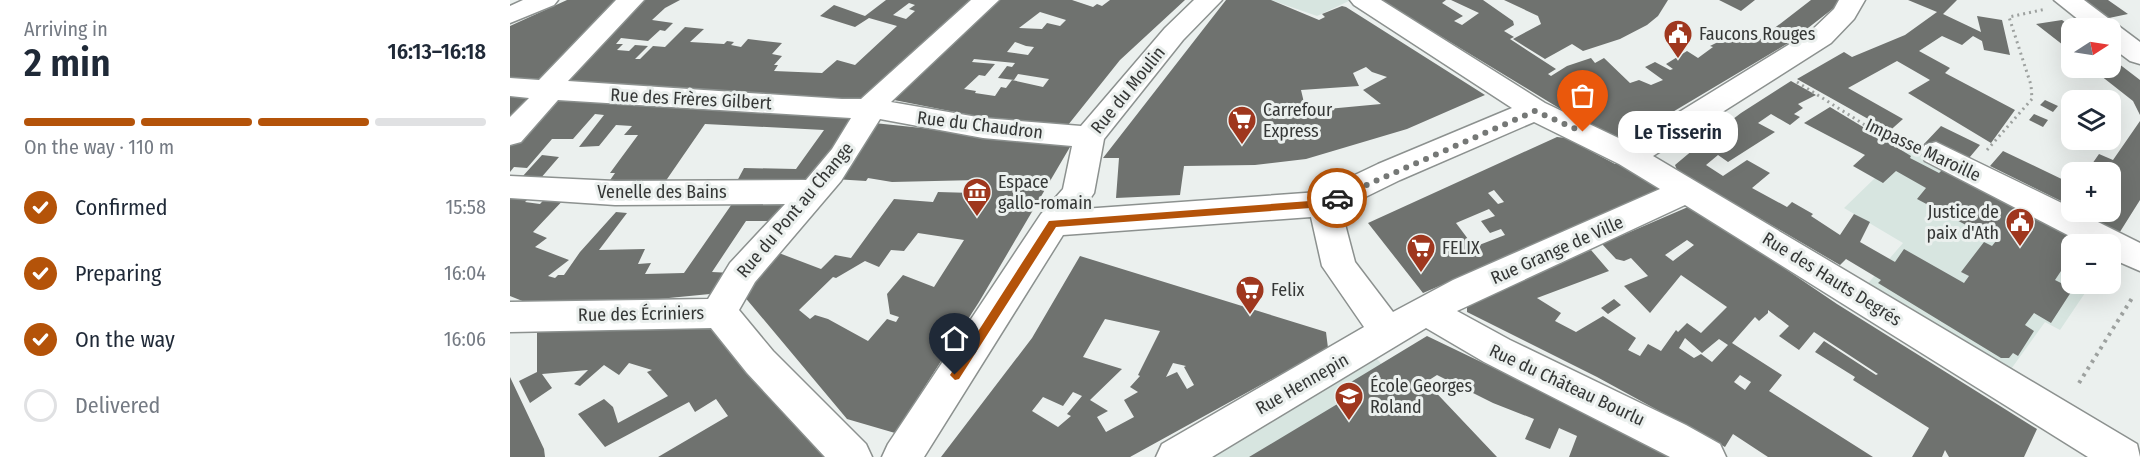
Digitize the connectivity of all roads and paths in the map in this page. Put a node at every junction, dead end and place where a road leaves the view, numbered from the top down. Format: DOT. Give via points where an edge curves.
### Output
graph roads {
  1 [pos="545,0"];
  2 [pos="631,0"];
  3 [pos="986,0"];
  4 [pos="1209,0"];
  5 [pos="1363,0"];
  6 [pos="1852,0"];
  7 [pos="2070,2"];
  8 [pos="510,15"];
  9 [pos="2092,18"];
  10 [pos="2121,41"];
  11 [pos="2140,55"];
  12 [pos="1773,68"];
  13 [pos="510,87"];
  14 [pos="549,89"];
  15 [pos="871,108"];
  16 [pos="1535,111"];
  17 [pos="510,135"];
  18 [pos="1089,137"];
  19 [pos="1936,153"];
  20 [pos="1630,156"];
  21 [pos="1969,171"];
  22 [pos="510,187"];
  23 [pos="1688,190"];
  24 [pos="814,192"];
  25 [pos="1324,204"];
  26 [pos="1053,223"];
  27 [pos="2140,258"];
  28 [pos="2133,295"];
  29 [pos="1428,312"];
  30 [pos="720,313"];
  31 [pos="510,316"];
  32 [pos="1387,332"];
  33 [pos="2079,383"];
  34 [pos="2100,451"];
  35 [pos="852,457"];
  36 [pos="902,457"];
  37 [pos="1176,457"];
  38 [pos="1706,457"];
  1 -- 8 [label="street"];
  2 -- 14 [label="street"];
  3 -- 15 [label="street, Rue du Pont au Change"];
  4 -- 18 [label="street, Rue du Moulin" via="1168,41"];
  5 -- 16 [label="street, Rue des Hauts Degrés"];
  6 -- 12 [label="street" via="1821,37"];
  7 -- 9 [label="street"];
  7 -- 21 [label="path" via="2009,17 2032,99"];
  10 -- 11 [label="street"];
  12 -- 19 [label="path, Impasse Maroille" via="1855,117 1863,126 1907,147"];
  12 -- 20 [label="street"];
  13 -- 14 [label="street, Rue des Frères Gilbert"];
  14 -- 15 [label="street, Rue des Frères Gilbert"];
  14 -- 17 [label="street"];
  15 -- 18 [label="street, Rue du Chaudron" via="983,128"];
  15 -- 24 [label="street, Rue du Pont au Change" via="870,117"];
  16 -- 20 [label="street, Rue des Hauts Degrés"];
  16 -- 25 [label="street" via="1389,172"];
  18 -- 26 [label="street, Rue du Moulin" via="1078,193"];
  19 -- 21 [label="street, Impasse Maroille"];
  20 -- 23 [label="street, Rue des Hauts Degrés"];
  21 -- 27 [label="street, Impasse Maroille"];
  22 -- 24 [label="street, Venelle des Bains" via="615,193"];
  23 -- 29 [label="street, Rue Grange de Ville" via="1465,290"];
  23 -- 34 [label="street, Rue des Hauts Degrés"];
  24 -- 30 [label="street, Rue du Pont au Change" via="733,284"];
  25 -- 26 [label="street"];
  25 -- 32 [label="street" via="1339,266"];
  26 -- 36 [label="street, Rue du Moulin"];
  28 -- 33 [label="path"];
  29 -- 32 [label="street, Rue Hennepin"];
  29 -- 38 [label="street, Rue du Château Bourlu" via="1476,342 1664,432"];
  30 -- 31 [label="street, Rue des Écriniers"];
  30 -- 35 [label="street, Rue des Écriniers" via="760,363"];
  32 -- 37 [label="street, Rue Hennepin"];
}
